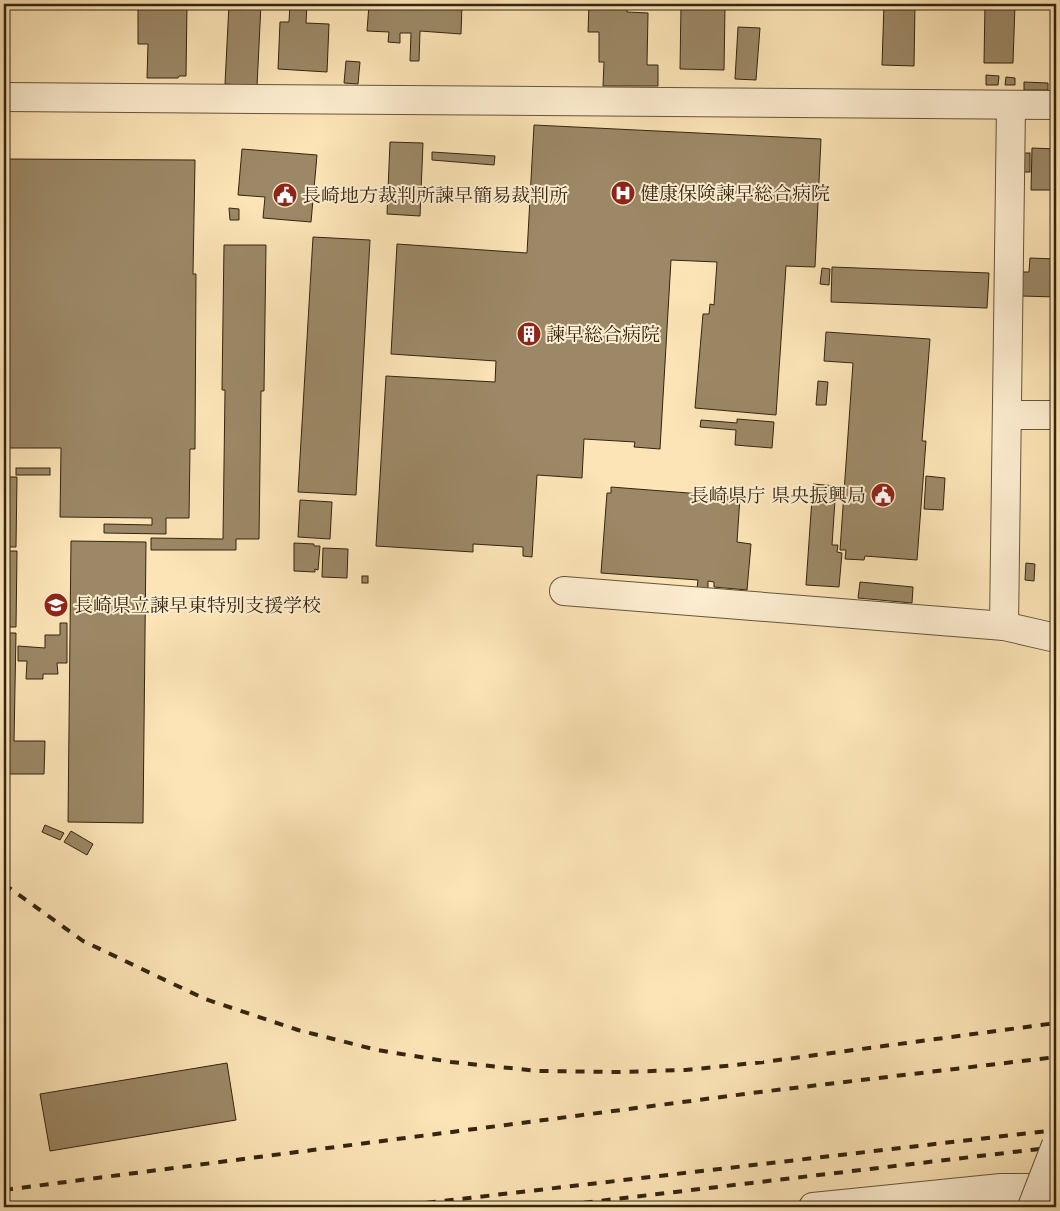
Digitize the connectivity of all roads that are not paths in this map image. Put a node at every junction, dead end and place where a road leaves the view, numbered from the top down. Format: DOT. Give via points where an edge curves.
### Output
graph roads {
  1 [pos="4,97"];
  2 [pos="1011,105"];
  3 [pos="1056,105"];
  4 [pos="1007,415"];
  5 [pos="1056,415"];
  6 [pos="564,591"];
  7 [pos="1004,626"];
  8 [pos="1056,638"];
  9 [pos="1056,1145"];
  10 [pos="1056,1188"];
  11 [pos="998,1197"];
  12 [pos="813,1207"];
  13 [pos="1032,1207"];
  1 -- 2 [label="street"];
  2 -- 3 [label="street"];
  2 -- 4 [label="street"];
  4 -- 5 [label="street"];
  4 -- 7 [label="street"];
  6 -- 7 [label="street"];
  7 -- 8 [label="street"];
  9 -- 13 [label="street, bridge"];
  10 -- 11 [label="street"];
  11 -- 12 [label="street"];
}
